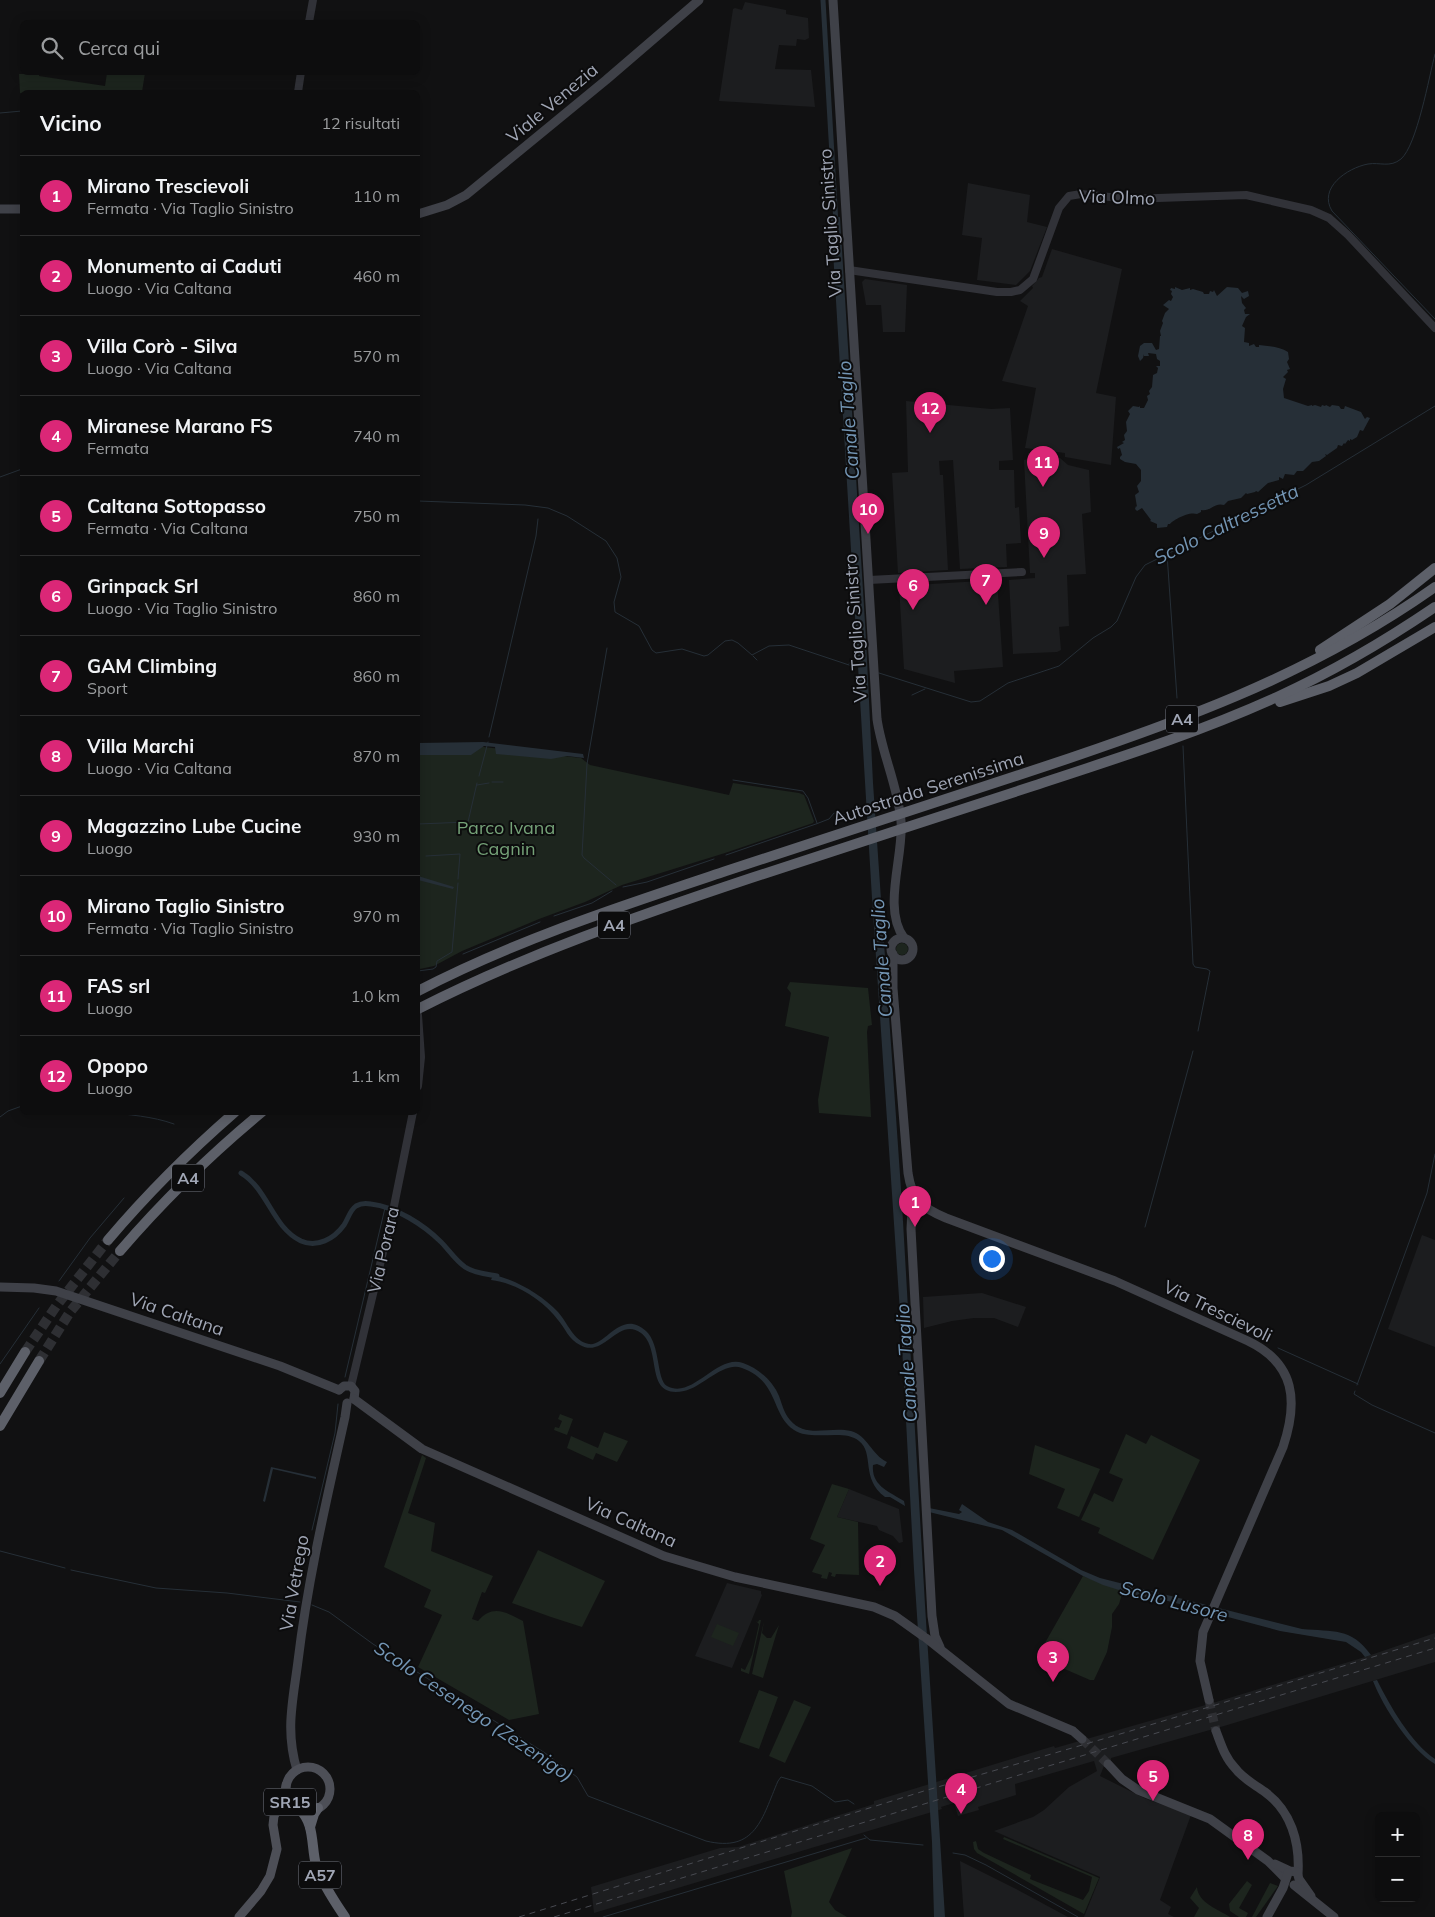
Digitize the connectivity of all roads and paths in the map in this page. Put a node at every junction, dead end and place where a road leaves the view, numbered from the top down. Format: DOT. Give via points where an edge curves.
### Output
graph roads {
  1 [pos="313,0"];
  2 [pos="699,0"];
  3 [pos="833,0"];
  4 [pos="309,20"];
  5 [pos="300,75"];
  6 [pos="298,90"];
  7 [pos="0,209"];
  8 [pos="20,209"];
  9 [pos="420,213"];
  10 [pos="849,270"];
  11 [pos="1435,328"];
  12 [pos="1435,568"];
  13 [pos="1022,572"];
  14 [pos="868,580"];
  15 [pos="1435,587"];
  16 [pos="1435,607"];
  17 [pos="1435,627"];
  18 [pos="1221,703"];
  19 [pos="1149,747"];
  20 [pos="895,891"];
  21 [pos="904,938"];
  22 [pos="893,943"];
  23 [pos="893,954"];
  24 [pos="904,959"];
  25 [pos="893,979"];
  26 [pos="420,990"];
  27 [pos="420,1008"];
  28 [pos="420,1039"];
  29 [pos="420,1062"];
  30 [pos="232,1115"];
  31 [pos="259,1115"];
  32 [pos="412,1115"];
  33 [pos="919,1202"];
  34 [pos="108,1240"];
  35 [pos="120,1251"];
  36 [pos="0,1287"];
  37 [pos="25,1352"];
  38 [pos="39,1361"];
  39 [pos="351,1386"];
  40 [pos="339,1390"];
  41 [pos="0,1393"];
  42 [pos="350,1401"];
  43 [pos="0,1426"];
  44 [pos="929,1631"];
  45 [pos="1209,1700"];
  46 [pos="1216,1730"];
  47 [pos="1082,1739"];
  48 [pos="1108,1764"];
  49 [pos="298,1770"];
  50 [pos="286,1786"];
  51 [pos="318,1808"];
  52 [pos="298,1809"];
  53 [pos="277,1811"];
  54 [pos="310,1828"];
  55 [pos="1292,1878"];
  56 [pos="239,1917"];
  57 [pos="345,1917"];
  58 [pos="1267,1917"];
  59 [pos="1334,1917"];
  1 -- 4 [label="street"];
  2 -- 9 [label="main road, Viale Venezia" via="466,195"];
  3 -- 10 [label="main road, Via Taglio Sinistro"];
  5 -- 6 [label="street"];
  7 -- 8 [label="main road"];
  10 -- 11 [label="street, Via Olmo" via="1011,292 1024,288 1033,279 1059,208 1069,196 1081,194 1129,200 1246,195 1311,210 1329,218"];
  10 -- 14 [label="main road, Via Taglio Sinistro"];
  12 -- 18 [label="highway" via="1351,631 1308,658"];
  13 -- 14 [label="street"];
  14 -- 20 [label="main road, Via Taglio Sinistro" via="878,723 901,823"];
  15 -- 18 [label="highway, Autostrada Serenissima / A4" via="1370,630 1321,657"];
  16 -- 19 [label="highway, Autostrada Serenissima / A4" via="1397,633 1280,696"];
  17 -- 19 [label="highway" via="1329,686 1169,743"];
  18 -- 26 [label="highway, Autostrada Serenissima / A4" via="1127,739 604,912 528,940"];
  19 -- 27 [label="highway, Autostrada Serenissima / A4" via="666,906 491,973"];
  20 -- 21 [label="main road, Via Taglio Sinistro" via="896,924"];
  20 -- 22 [label="main road, Via Taglio Sinistro" via="891,912"];
  21 -- 22 [label="main road"];
  21 -- 24 [label="main road" via="911,942 913,950"];
  22 -- 23 [label="main road"];
  23 -- 24 [label="main road"];
  23 -- 25 [label="main road"];
  24 -- 25 [label="main road"];
  25 -- 33 [label="main road" via="908,1173 912,1191"];
  28 -- 29 [label="street"];
  30 -- 34 [label="highway, A4" via="174,1168"];
  31 -- 35 [label="highway, A4" via="171,1194"];
  32 -- 39 [label="street, Via Porara"];
  33 -- 44 [label="main road" via="912,1208 911,1229"];
  33 -- 45 [label="main road, Via Trescievoli" via="946,1218 1115,1281 1230,1332 1264,1349 1281,1367 1292,1396 1289,1430 1200,1647"];
  36 -- 40 [label="main road, Via Caltana" via="56,1291 280,1366"];
  37 -- 41 [label="highway"];
  38 -- 43 [label="highway"];
  39 -- 40 [label="main road"];
  39 -- 42 [label="main road" via="355,1391"];
  40 -- 42 [label="main road, Via Caltana" via="340,1400"];
  42 -- 44 [label="main road, Via Caltana" via="422,1449 664,1556 751,1581 866,1604 914,1628"];
  42 -- 49 [label="main road, Via Vetrego" via="303,1615 290,1728 292,1752"];
  44 -- 47 [label="main road" via="940,1647 1009,1704 1073,1731"];
  46 -- 55 [label="main road" via="1234,1768 1271,1796 1287,1816 1297,1851"];
  48 -- 55 [label="main road" via="1129,1784 1210,1819"];
  49 -- 50 [label="main road, SR15"];
  49 -- 51 [label="main road, SR15" via="312,1768 328,1781 328,1796"];
  50 -- 52 [label="main road, SR15" via="289,1801"];
  50 -- 53 [label="main road"];
  51 -- 52 [label="main road, SR15" via="311,1811"];
  51 -- 54 [label="highway"];
  52 -- 53 [label="main road" via="285,1807"];
  52 -- 54 [label="highway, A57" via="306,1816"];
  53 -- 56 [label="main road, SR15" via="273,1825 277,1849 270,1876"];
  54 -- 57 [label="highway, A57" via="316,1864"];
  55 -- 58 [label="main road"];
  55 -- 59 [label="main road"];
}
